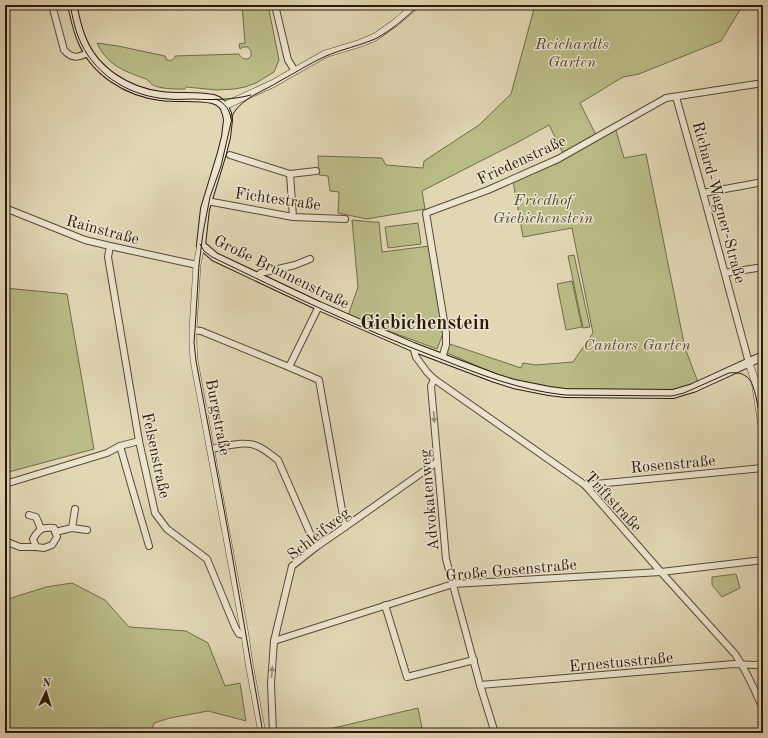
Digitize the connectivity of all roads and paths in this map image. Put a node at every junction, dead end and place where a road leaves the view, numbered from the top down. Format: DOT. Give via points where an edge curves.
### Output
graph roads {
  1 [pos="52,5"];
  2 [pos="72,5"];
  3 [pos="275,5"];
  4 [pos="416,5"];
  5 [pos="88,52"];
  6 [pos="295,71"];
  7 [pos="763,83"];
  8 [pos="676,97"];
  9 [pos="224,106"];
  10 [pos="230,155"];
  11 [pos="316,171"];
  12 [pos="290,174"];
  13 [pos="763,182"];
  14 [pos="703,193"];
  15 [pos="207,201"];
  16 [pos="5,208"];
  17 [pos="293,217"];
  18 [pos="346,219"];
  19 [pos="201,245"];
  20 [pos="110,246"];
  21 [pos="310,259"];
  22 [pos="197,265"];
  23 [pos="763,267"];
  24 [pos="725,273"];
  25 [pos="257,276"];
  26 [pos="319,306"];
  27 [pos="194,330"];
  28 [pos="412,346"];
  29 [pos="763,356"];
  30 [pos="442,358"];
  31 [pos="748,363"];
  32 [pos="289,367"];
  33 [pos="434,379"];
  34 [pos="763,432"];
  35 [pos="139,441"];
  36 [pos="120,446"];
  37 [pos="211,449"];
  38 [pos="437,462"];
  39 [pos="763,468"];
  40 [pos="5,484"];
  41 [pos="585,485"];
  42 [pos="75,509"];
  43 [pos="29,515"];
  44 [pos="72,528"];
  45 [pos="345,528"];
  46 [pos="41,529"];
  47 [pos="87,530"];
  48 [pos="55,532"];
  49 [pos="5,541"];
  50 [pos="36,546"];
  51 [pos="149,546"];
  52 [pos="316,547"];
  53 [pos="763,560"];
  54 [pos="661,572"];
  55 [pos="453,584"];
  56 [pos="385,605"];
  57 [pos="245,635"];
  58 [pos="274,641"];
  59 [pos="474,660"];
  60 [pos="763,663"];
  61 [pos="742,665"];
  62 [pos="480,685"];
  63 [pos="763,709"];
  64 [pos="262,733"];
  65 [pos="274,733"];
  66 [pos="495,733"];
  1 -- 5 [label="street" via="67,54 77,57"];
  2 -- 5 [label="main road" via="78,30"];
  3 -- 6 [label="street" via="288,60"];
  4 -- 6 [label="street" via="375,37 325,54"];
  5 -- 9 [label="main road" via="99,66 132,89 160,96 213,99"];
  6 -- 9 [label="street"];
  7 -- 8 [label="street, Friedenstraße"];
  8 -- 14 [label="street, Richard-Wagner-Straße"];
  8 -- 30 [label="street, Friedenstraße" via="666,98 558,159 470,198 426,213 446,333"];
  9 -- 15 [label="main road, Burgstraße" via="228,120 226,137"];
  10 -- 12 [label="street"];
  11 -- 12 [label="street"];
  12 -- 17 [label="street"];
  13 -- 14 [label="street"];
  14 -- 24 [label="street, Richard-Wagner-Straße"];
  15 -- 17 [label="street, Fichtestraße"];
  15 -- 19 [label="main road, Burgstraße"];
  16 -- 20 [label="street, Rainstraße" via="85,240"];
  17 -- 18 [label="street, Fichtestraße"];
  19 -- 22 [label="street, Burgstraße"];
  19 -- 25 [label="main road, Große Brunnenstraße" via="215,257"];
  20 -- 22 [label="street, Rainstraße"];
  20 -- 35 [label="street, Felsenstraße" via="108,256"];
  21 -- 25 [label="street"];
  22 -- 27 [label="street, Burgstraße"];
  23 -- 24 [label="street"];
  24 -- 31 [label="street, Richard-Wagner-Straße"];
  25 -- 26 [label="main road, Große Brunnenstraße"];
  26 -- 28 [label="main road, Große Brunnenstraße"];
  26 -- 32 [label="street"];
  27 -- 32 [label="street"];
  27 -- 37 [label="street, Burgstraße" via="194,360"];
  28 -- 30 [label="main road, Große Brunnenstraße"];
  28 -- 33 [label="street, Triftstraße" via="416,357"];
  29 -- 31 [label="main road, Große Brunnenstraße"];
  30 -- 31 [label="main road, Große Brunnenstraße" via="514,384 565,393 673,394 693,388"];
  31 -- 34 [label="street, Richard-Wagner-Straße" via="755,381"];
  32 -- 45 [label="street" via="319,380"];
  33 -- 38 [label="street, Advokatenweg, one-way" via="431,386"];
  33 -- 41 [label="street, Triftstraße"];
  35 -- 36 [label="street"];
  35 -- 57 [label="street, Felsenstraße" via="155,513 167,529 207,559 235,627 239,634"];
  36 -- 40 [label="street" via="107,453"];
  36 -- 51 [label="street, Felsenstraße"];
  37 -- 52 [label="street" via="256,445 278,460"];
  37 -- 57 [label="street, Burgstraße"];
  38 -- 45 [label="street, Schleifweg"];
  38 -- 55 [label="street, Advokatenweg" via="446,559"];
  39 -- 41 [label="street, Rosenstraße"];
  41 -- 54 [label="street, Triftstraße"];
  42 -- 44 [label="street"];
  43 -- 46 [label="street" via="36,517"];
  44 -- 47 [label="street"];
  44 -- 48 [label="street"];
  45 -- 52 [label="street, Schleifweg"];
  46 -- 48 [label="street" via="54,528"];
  46 -- 50 [label="street" via="33,539"];
  48 -- 50 [label="street" via="57,538 52,545 44,548"];
  49 -- 50 [label="street" via="20,546"];
  52 -- 58 [label="street, Schleifweg" via="292,566"];
  53 -- 54 [label="street, Große Gosenstraße"];
  54 -- 55 [label="street, Große Gosenstraße"];
  54 -- 61 [label="street, Triftstraße"];
  55 -- 56 [label="street, Große Gosenstraße"];
  55 -- 59 [label="street, Advokatenweg"];
  56 -- 58 [label="street, Große Gosenstraße"];
  56 -- 59 [label="street" via="407,677"];
  57 -- 64 [label="street, Burgstraße"];
  65 -- 58 [label="street, Schleifweg, one-way" via="271,684"];
  59 -- 62 [label="street, Advokatenweg"];
  60 -- 61 [label="street, Ernestusstraße" via="756,666"];
  61 -- 62 [label="street, Ernestusstraße"];
  61 -- 63 [label="street, Triftstraße"];
  62 -- 66 [label="street, Advokatenweg"];
}
